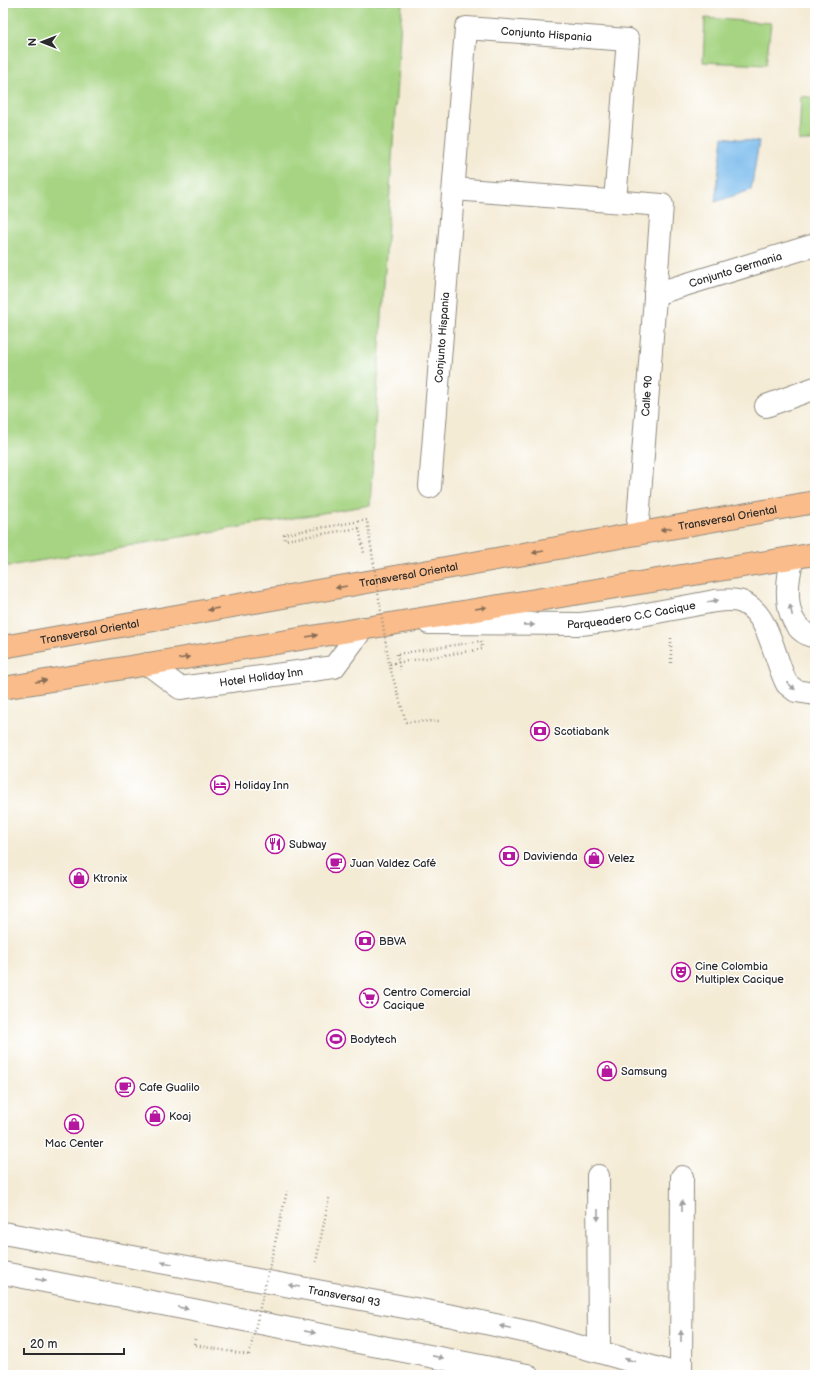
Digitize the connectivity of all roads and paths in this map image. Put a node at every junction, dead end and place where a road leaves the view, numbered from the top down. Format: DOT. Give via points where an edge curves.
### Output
graph roads {
  1 [pos="454,189"];
  2 [pos="615,201"];
  3 [pos="815,245"];
  4 [pos="655,294"];
  5 [pos="815,388"];
  6 [pos="766,406"];
  7 [pos="430,487"];
  8 [pos="815,502"];
  9 [pos="360,528"];
  10 [pos="637,534"];
  11 [pos="815,554"];
  12 [pos="793,558"];
  13 [pos="392,623"];
  14 [pos="363,628"];
  15 [pos="671,636"];
  16 [pos="815,637"];
  17 [pos="3,647"];
  18 [pos="148,664"];
  19 [pos="389,664"];
  20 [pos="671,664"];
  21 [pos="400,670"];
  22 [pos="8,688"];
  23 [pos="815,694"];
  24 [pos="440,721"];
  25 [pos="598,1176"];
  26 [pos="682,1177"];
  27 [pos="287,1191"];
  28 [pos="329,1198"];
  29 [pos="3,1233"];
  30 [pos="264,1264"];
  31 [pos="271,1265"];
  32 [pos="315,1267"];
  33 [pos="3,1273"];
  34 [pos="599,1351"];
  35 [pos="249,1355"];
  36 [pos="527,1375"];
  37 [pos="681,1375"];
  1 -- 2 [label="street"];
  1 -- 2 [label="street, Conjunto Hispania" via="466,28 628,40"];
  1 -- 7 [label="street, Conjunto Hispania"];
  2 -- 4 [label="street, Calle 90" via="662,205"];
  3 -- 4 [label="street, Conjunto Germania"];
  4 -- 10 [label="street, Calle 90"];
  5 -- 6 [label="street"];
  8 -- 10 [label="main road, Transversal Oriental, one-way"];
  9 -- 19 [label="path, bridge" via="284,540 284,534 367,520"];
  10 -- 17 [label="main road, Transversal Oriental, one-way"];
  11 -- 12 [label="main road"];
  13 -- 12 [label="main road, one-way"];
  16 -- 12 [label="street, one-way" via="806,635 799,628 790,610 788,576"];
  13 -- 14 [label="main road"];
  13 -- 23 [label="street, Parqueadero C.C Cacique, one-way" via="581,624 715,601 742,602 761,618 787,684 796,692"];
  18 -- 14 [label="main road, one-way"];
  14 -- 18 [label="street, Hotel Holiday Inn" via="334,667 180,688"];
  15 -- 20 [label="path"];
  22 -- 18 [label="main road, one-way"];
  19 -- 21 [label="path, bridge" via="482,649 481,641 397,654"];
  19 -- 24 [label="path" via="406,722"];
  25 -- 34 [label="street, one-way"];
  37 -- 26 [label="street, one-way"];
  27 -- 35 [label="path, bridge"];
  28 -- 32 [label="path"];
  34 -- 29 [label="street, Transversal 93, one-way" via="453,1316"];
  30 -- 31 [label="path"];
  33 -- 36 [label="street, one-way"];
  37 -- 34 [label="street, Transversal 93, one-way"];
}
